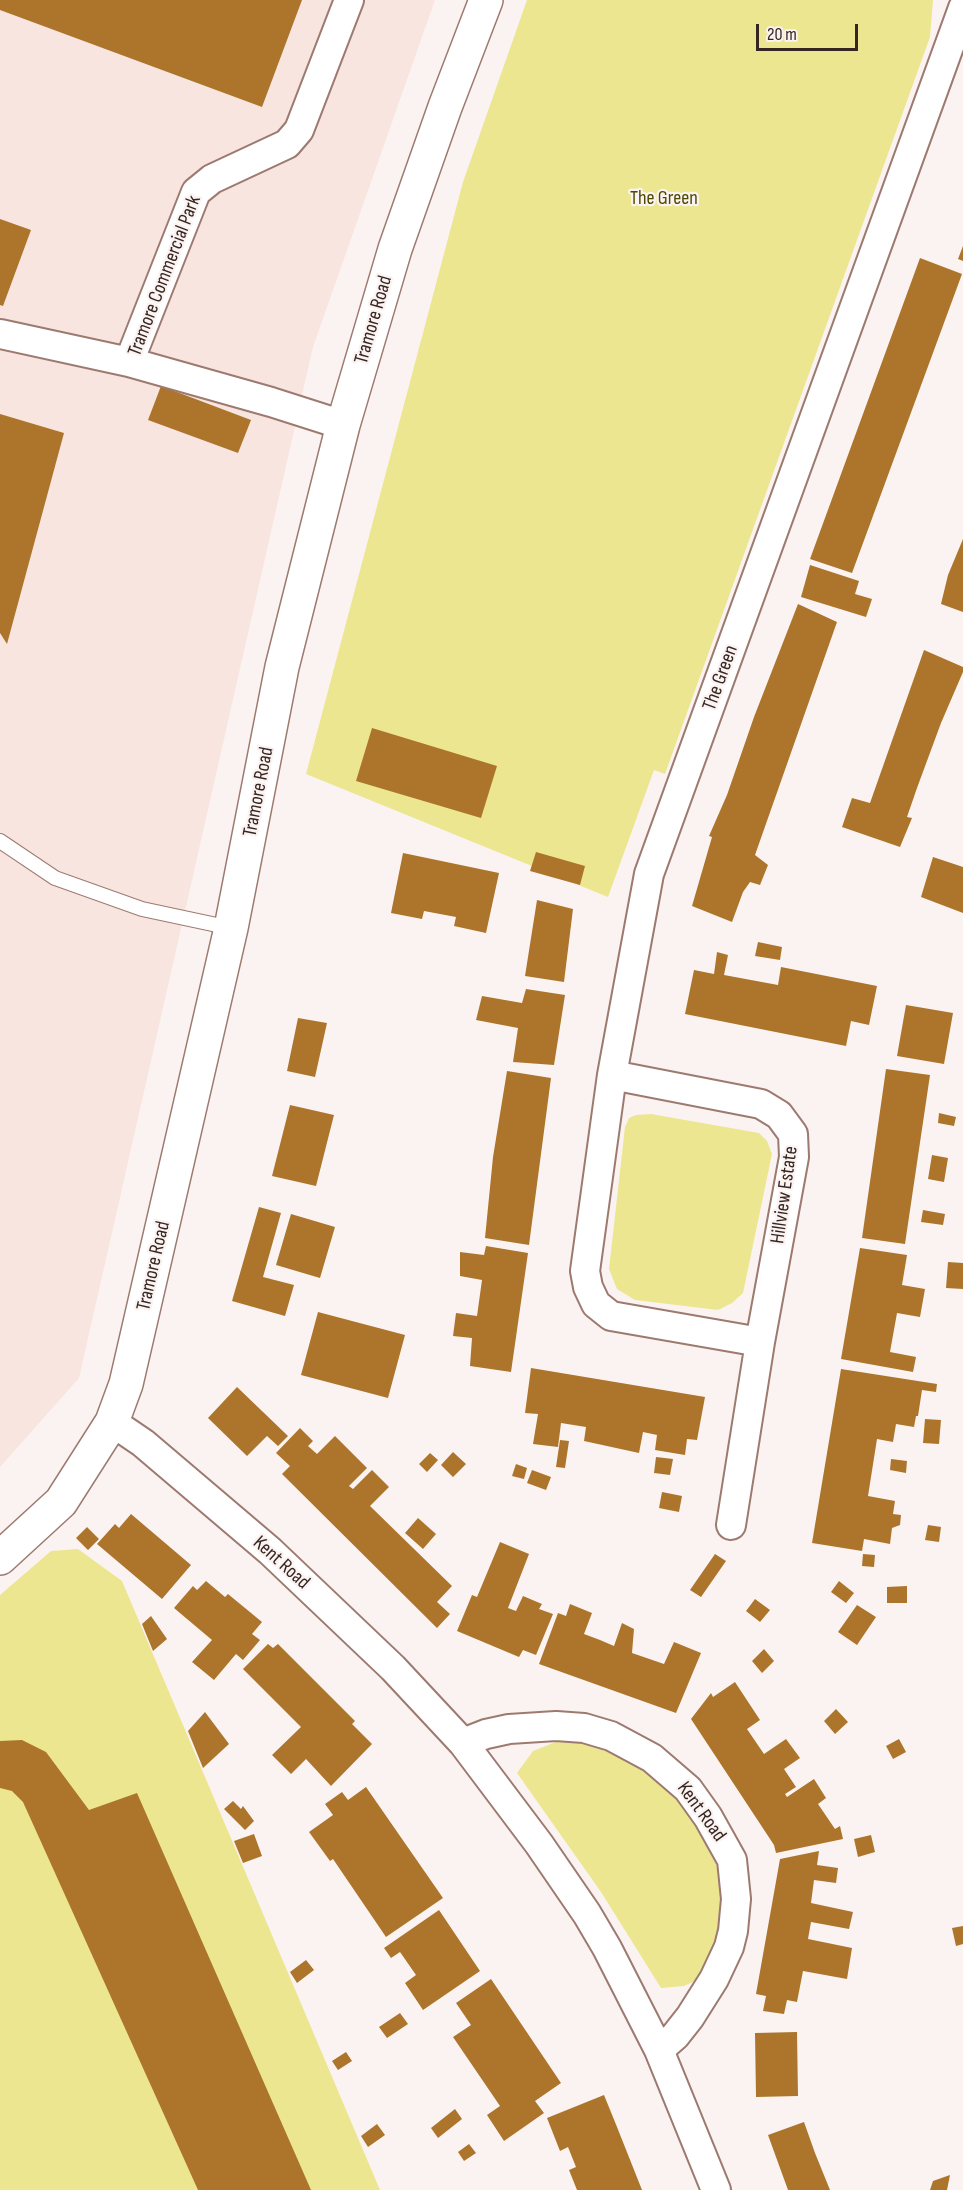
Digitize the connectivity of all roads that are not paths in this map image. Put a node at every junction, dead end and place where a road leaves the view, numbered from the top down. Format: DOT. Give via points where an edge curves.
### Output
graph roads {
  1 [pos="349,0"];
  2 [pos="486,0"];
  3 [pos="963,8"];
  4 [pos="0,334"];
  5 [pos="129,362"];
  6 [pos="343,425"];
  7 [pos="0,842"];
  8 [pos="231,928"];
  9 [pos="612,1075"];
  10 [pos="760,1342"];
  11 [pos="112,1422"];
  12 [pos="731,1525"];
  13 [pos="0,1558"];
  14 [pos="463,1743"];
  15 [pos="659,2050"];
  16 [pos="716,2190"];
  1 -- 5 [label="street, Tramore Commercial Park" via="299,130 286,144 212,179 196,192"];
  2 -- 6 [label="street, Tramore Road" via="395,249"];
  3 -- 9 [label="street, The Green" via="649,874"];
  4 -- 5 [label="street"];
  5 -- 6 [label="street, Tramore Commercial Park"];
  6 -- 8 [label="street, Tramore Road" via="282,667"];
  7 -- 8 [label="lane" via="55,878 142,909"];
  8 -- 11 [label="street, Tramore Road" via="126,1384"];
  9 -- 10 [label="street" via="585,1271 596,1304 611,1316"];
  9 -- 10 [label="street, Hillview Estate" via="761,1104 779,1115 793,1134 794,1157"];
  10 -- 12 [label="street, Hillview Estate"];
  11 -- 13 [label="street, Tramore Road" via="61,1502"];
  11 -- 14 [label="street, Kent Road" via="143,1443 278,1558 393,1668"];
  14 -- 15 [label="street, Kent Road" via="587,1914"];
  14 -- 15 [label="street, Kent Road" via="509,1729 556,1726 584,1728 611,1736 652,1758 688,1789 708,1817 732,1860 736,1899 733,1931 714,1979 690,2017"];
  15 -- 16 [label="street, Kent Road"];
}
